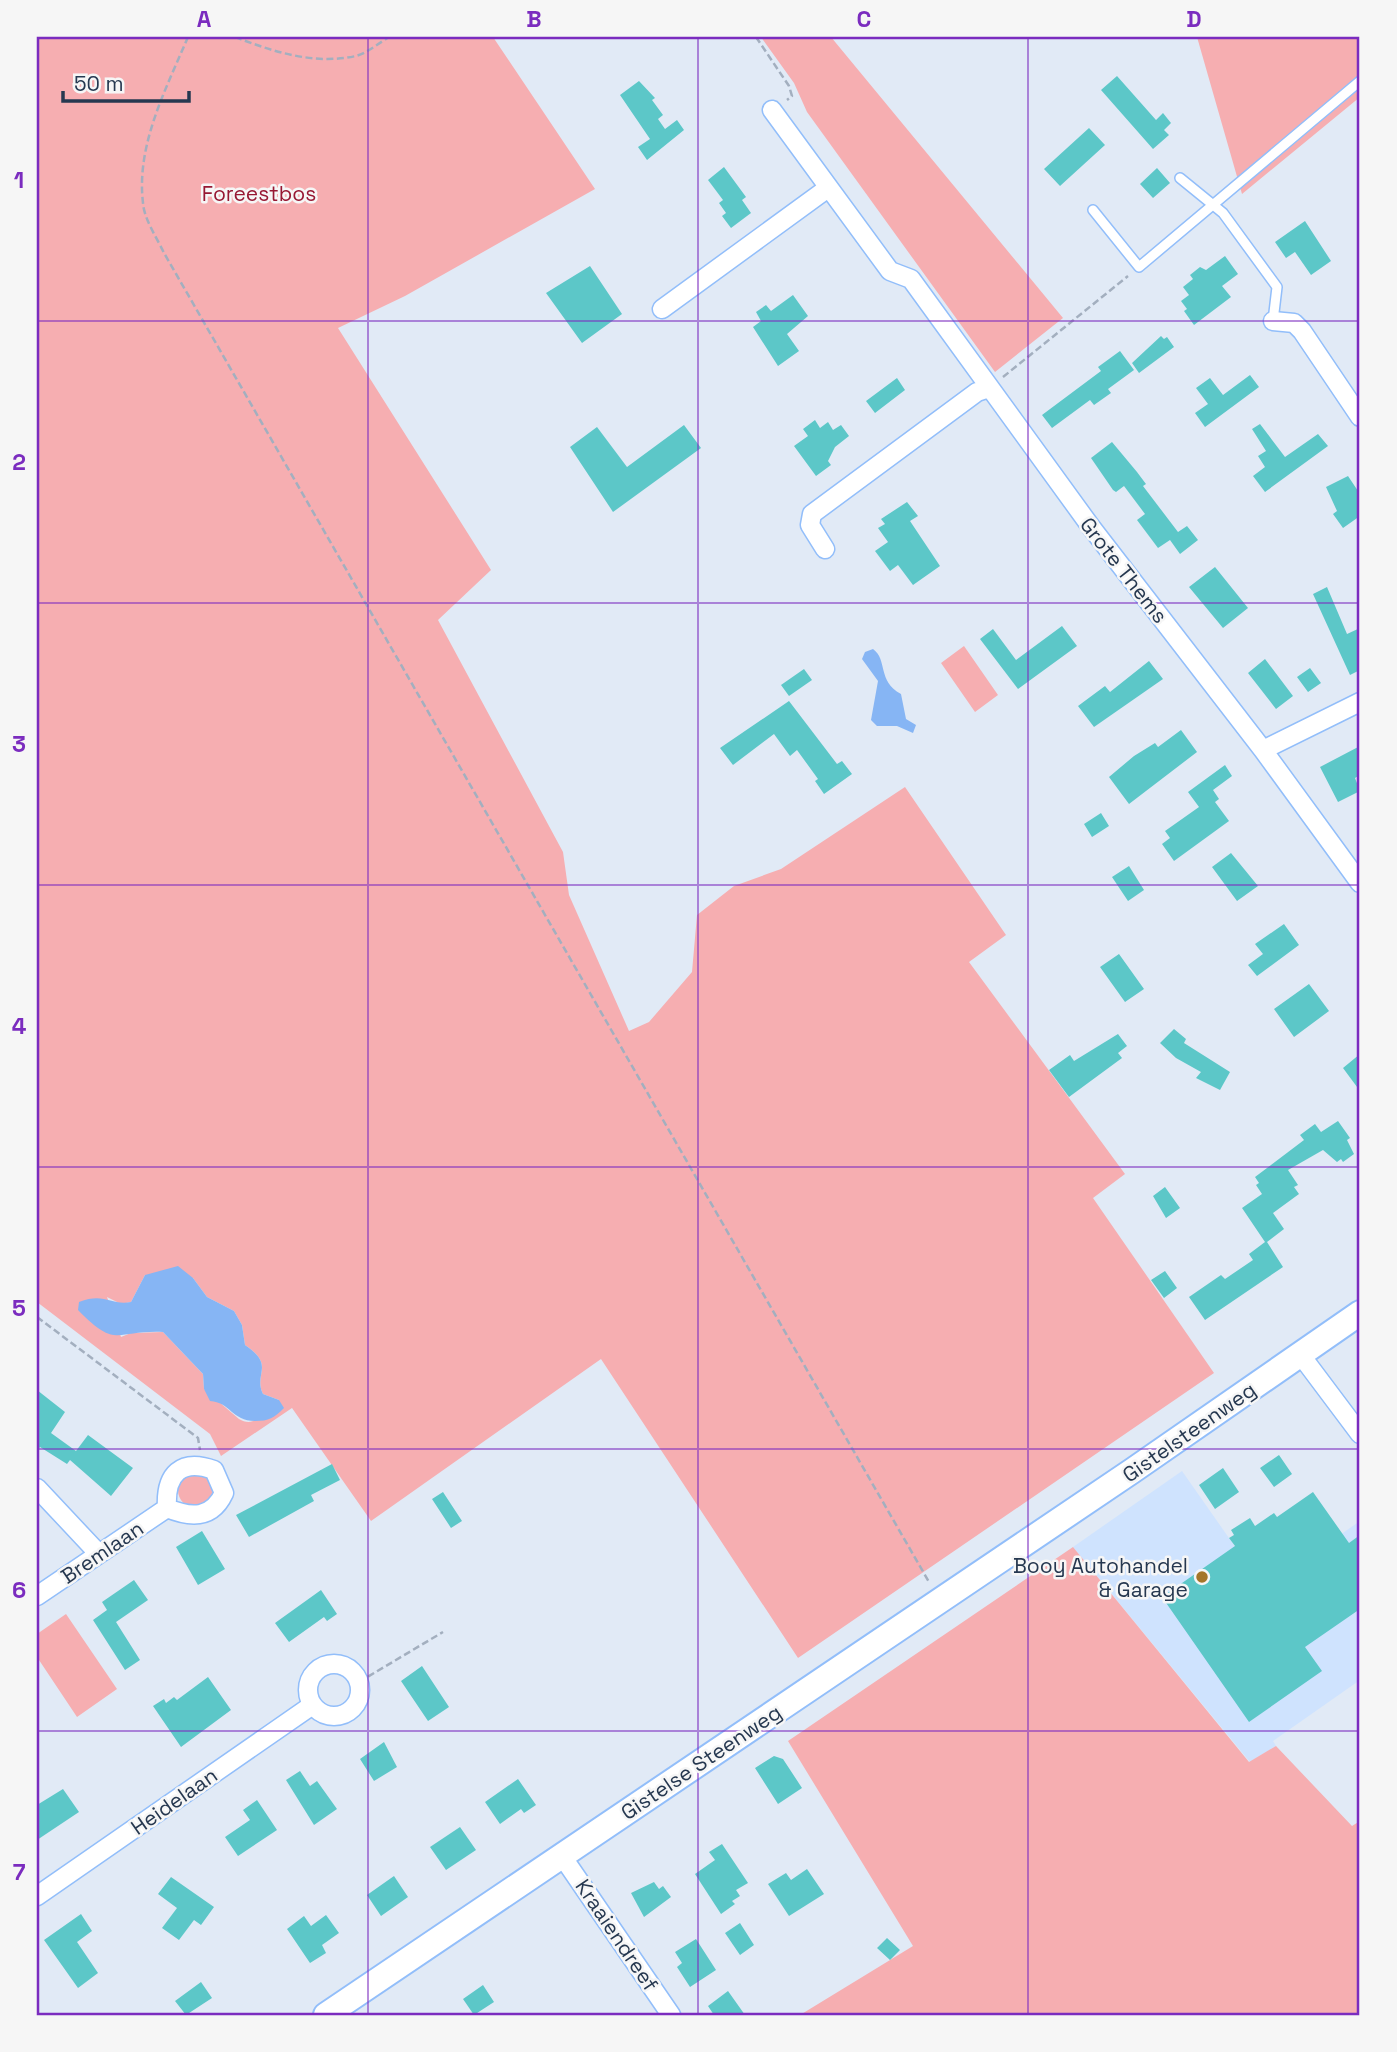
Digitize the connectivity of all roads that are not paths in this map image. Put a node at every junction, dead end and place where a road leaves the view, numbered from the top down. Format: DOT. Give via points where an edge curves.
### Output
graph roads {
  1 [pos="1360,81"];
  2 [pos="772,110"];
  3 [pos="1180,178"];
  4 [pos="828,188"];
  5 [pos="1212,206"];
  6 [pos="1093,210"];
  7 [pos="662,309"];
  8 [pos="1273,321"];
  9 [pos="989,388"];
  10 [pos="1360,417"];
  11 [pos="825,549"];
  12 [pos="1360,702"];
  13 [pos="1263,750"];
  14 [pos="1360,883"];
  15 [pos="1360,1313"];
  16 [pos="1300,1354"];
  17 [pos="1360,1434"];
  18 [pos="37,1488"];
  19 [pos="167,1508"];
  20 [pos="1076,1509"];
  21 [pos="99,1554"];
  22 [pos="37,1596"];
  23 [pos="311,1706"];
  24 [pos="562,1856"];
  25 [pos="37,1896"];
  26 [pos="326,2015"];
  27 [pos="671,2015"];
  1 -- 5 [label="lane"];
  2 -- 4 [label="street, Grote Thems"];
  3 -- 5 [label="lane"];
  4 -- 7 [label="street"];
  4 -- 9 [label="street, Grote Thems" via="890,271 911,279"];
  5 -- 6 [label="lane" via="1139,267"];
  5 -- 8 [label="lane" via="1223,213 1277,288"];
  8 -- 10 [label="street" via="1294,323 1302,331"];
  9 -- 11 [label="street" via="977,392 812,514 810,525"];
  9 -- 13 [label="street, Grote Thems"];
  12 -- 13 [label="street"];
  13 -- 14 [label="street, Grote Thems"];
  15 -- 16 [label="main road, Gistelsteenweg"];
  16 -- 17 [label="street"];
  16 -- 20 [label="main road, Gistelsteenweg"];
  18 -- 21 [label="street"];
  19 -- 19 [label="street" via="196,1516 218,1504 224,1493 221,1480 214,1470 202,1465 185,1466 173,1476 166,1492"];
  19 -- 21 [label="street, Bremlaan"];
  20 -- 24 [label="main road, Gistelse Steenweg"];
  21 -- 22 [label="street, Bremlaan"];
  23 -- 23 [label="street" via="307,1684 323,1666 348,1668 357,1675 361,1696 343,1715 326,1716"];
  23 -- 25 [label="street, Heidelaan"];
  24 -- 26 [label="main road, Gistelse Steenweg"];
  24 -- 27 [label="street, Kraaiendreef"];
}
